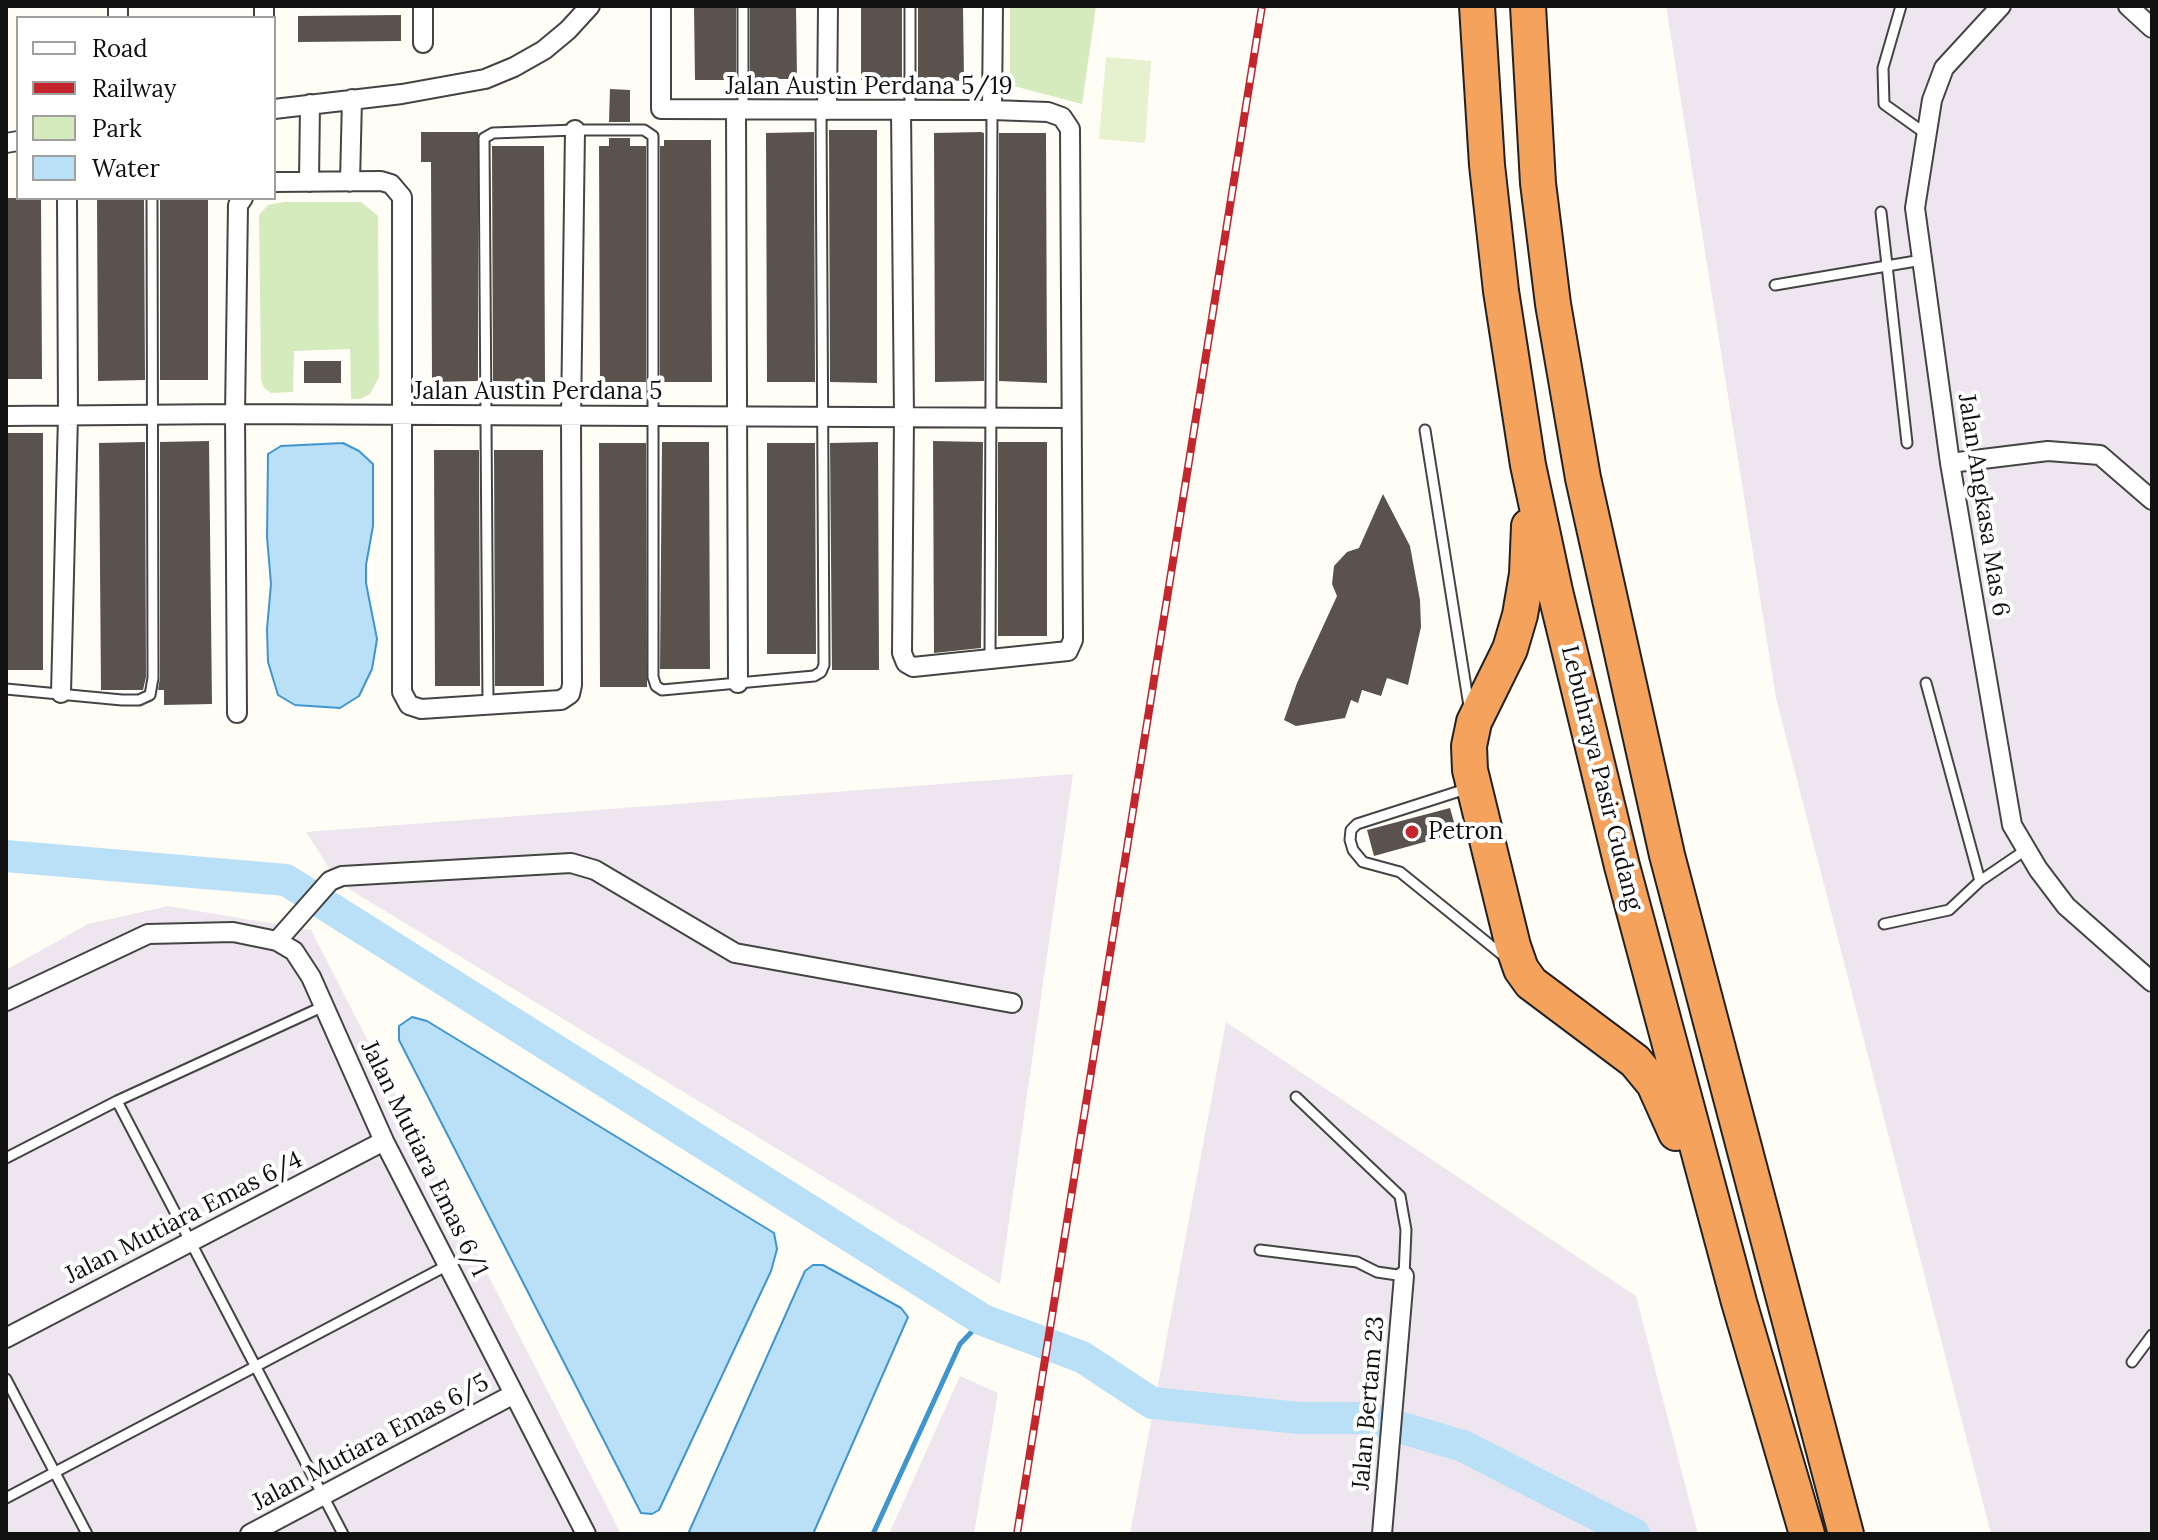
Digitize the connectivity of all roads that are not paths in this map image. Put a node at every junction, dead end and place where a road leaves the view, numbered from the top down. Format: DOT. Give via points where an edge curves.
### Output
graph roads {
  1 [pos="423,6"];
  2 [pos="590,6"];
  3 [pos="661,6"];
  4 [pos="743,6"];
  5 [pos="828,6"];
  6 [pos="910,6"];
  7 [pos="993,6"];
  8 [pos="1477,6"];
  9 [pos="1528,6"];
  10 [pos="1901,6"];
  11 [pos="2001,6"];
  12 [pos="2128,6"];
  13 [pos="2152,28"];
  14 [pos="423,43"];
  15 [pos="346,100"];
  16 [pos="304,105"];
  17 [pos="276,109"];
  18 [pos="740,110"];
  19 [pos="824,110"];
  20 [pos="905,110"];
  21 [pos="992,110"];
  22 [pos="575,130"];
  23 [pos="1926,134"];
  24 [pos="276,182"];
  25 [pos="303,182"];
  26 [pos="345,182"];
  27 [pos="67,200"];
  28 [pos="152,200"];
  29 [pos="242,200"];
  30 [pos="1881,212"];
  31 [pos="1922,260"];
  32 [pos="1886,266"];
  33 [pos="1775,285"];
  34 [pos="235,414"];
  35 [pos="6,416"];
  36 [pos="68,416"];
  37 [pos="152,416"];
  38 [pos="403,416"];
  39 [pos="486,416"];
  40 [pos="822,416"];
  41 [pos="571,417"];
  42 [pos="736,417"];
  43 [pos="904,417"];
  44 [pos="990,417"];
  45 [pos="654,418"];
  46 [pos="1070,418"];
  47 [pos="1425,430"];
  48 [pos="1907,443"];
  49 [pos="1950,463"];
  50 [pos="1528,465"];
  51 [pos="2152,500"];
  52 [pos="990,660"];
  53 [pos="738,683"];
  54 [pos="1926,683"];
  55 [pos="6,689"];
  56 [pos="61,693"];
  57 [pos="488,705"];
  58 [pos="237,713"];
  59 [pos="1472,729"];
  60 [pos="1475,787"];
  61 [pos="2027,849"];
  62 [pos="1980,881"];
  63 [pos="1884,924"];
  64 [pos="277,941"];
  65 [pos="1523,972"];
  66 [pos="2152,982"];
  67 [pos="6,1001"];
  68 [pos="1012,1003"];
  69 [pos="324,1006"];
  70 [pos="1296,1097"];
  71 [pos="117,1101"];
  72 [pos="384,1141"];
  73 [pos="6,1158"];
  74 [pos="191,1242"];
  75 [pos="1260,1250"];
  76 [pos="448,1265"];
  77 [pos="1404,1276"];
  78 [pos="1739,1302"];
  79 [pos="2152,1335"];
  80 [pos="6,1338"];
  81 [pos="2132,1362"];
  82 [pos="255,1366"];
  83 [pos="6,1379"];
  84 [pos="514,1394"];
  85 [pos="55,1472"];
  86 [pos="322,1496"];
  87 [pos="6,1498"];
  88 [pos="1843,1520"];
  89 [pos="1806,1529"];
  90 [pos="585,1533"];
  91 [pos="87,1534"];
  92 [pos="250,1534"];
  93 [pos="343,1534"];
  94 [pos="1382,1534"];
  1 -- 14 [label="street"];
  2 -- 15 [label="street" via="544,50 485,79"];
  3 -- 18 [label="street, Jalan Austin Perdana 5/19" via="661,109"];
  4 -- 18 [label="lane"];
  5 -- 19 [label="street"];
  6 -- 20 [label="lane"];
  7 -- 21 [label="street"];
  8 -- 50 [label="highway, Lebuhraya Pasir Gudang" via="1501,291"];
  9 -- 88 [label="highway, Lebuhraya Pasir Gudang" via="1538,183 1583,478 1667,855"];
  10 -- 23 [label="lane" via="1883,68 1884,104"];
  11 -- 23 [label="street, Jalan Angkasa Mas 6" via="1944,68"];
  12 -- 13 [label="street"];
  15 -- 16 [label="street"];
  15 -- 26 [label="street"];
  16 -- 17 [label="street"];
  16 -- 25 [label="street"];
  18 -- 19 [label="street, Jalan Austin Perdana 5/19"];
  18 -- 42 [label="street"];
  19 -- 20 [label="street, Jalan Austin Perdana 5/19"];
  19 -- 40 [label="lane"];
  20 -- 21 [label="street, Jalan Austin Perdana 5/19"];
  20 -- 43 [label="street"];
  21 -- 44 [label="lane"];
  21 -- 46 [label="street, Jalan Austin Perdana 5/19" via="1048,112 1062,117 1070,129"];
  22 -- 39 [label="lane" via="493,133 484,138"];
  22 -- 41 [label="street"];
  22 -- 45 [label="lane" via="644,130 653,136"];
  23 -- 31 [label="street, Jalan Angkasa Mas 6" via="1915,208"];
  24 -- 25 [label="street"];
  25 -- 26 [label="street"];
  26 -- 38 [label="street" via="381,181 402,197"];
  27 -- 36 [label="street"];
  28 -- 37 [label="lane"];
  29 -- 34 [label="street"];
  30 -- 32 [label="lane"];
  31 -- 32 [label="lane"];
  31 -- 49 [label="street, Jalan Angkasa Mas 6"];
  32 -- 33 [label="lane"];
  32 -- 48 [label="lane"];
  34 -- 37 [label="street, Jalan Austin Perdana 5"];
  34 -- 38 [label="street, Jalan Austin Perdana 5"];
  34 -- 58 [label="street"];
  35 -- 36 [label="street, Jalan Austin Perdana 5"];
  36 -- 37 [label="street, Jalan Austin Perdana 5"];
  36 -- 56 [label="street"];
  37 -- 56 [label="lane" via="150,695 122,700"];
  38 -- 39 [label="street, Jalan Austin Perdana 5"];
  38 -- 57 [label="street" via="402,692 409,705 421,709"];
  39 -- 41 [label="street, Jalan Austin Perdana 5"];
  39 -- 57 [label="lane"];
  40 -- 42 [label="street, Jalan Austin Perdana 5"];
  40 -- 43 [label="street, Jalan Austin Perdana 5"];
  40 -- 53 [label="lane" via="824,665 814,676"];
  41 -- 45 [label="street, Jalan Austin Perdana 5"];
  41 -- 57 [label="street" via="570,694 561,700"];
  42 -- 45 [label="street, Jalan Austin Perdana 5"];
  42 -- 53 [label="street"];
  43 -- 44 [label="street, Jalan Austin Perdana 5"];
  43 -- 52 [label="street" via="902,653 913,667"];
  44 -- 46 [label="street, Jalan Austin Perdana 5"];
  44 -- 52 [label="lane"];
  45 -- 53 [label="lane" via="653,677 662,690"];
  46 -- 52 [label="street" via="1072,646 1068,651"];
  47 -- 59 [label="lane"];
  49 -- 51 [label="street" via="2048,451 2100,455"];
  49 -- 61 [label="street, Jalan Angkasa Mas 6" via="2012,825"];
  50 -- 59 [label="highway" via="1529,534 1520,615"];
  50 -- 78 [label="highway, Lebuhraya Pasir Gudang" via="1622,866"];
  54 -- 62 [label="lane"];
  55 -- 56 [label="lane"];
  59 -- 60 [label="highway" via="1470,770"];
  60 -- 65 [label="highway"];
  60 -- 65 [label="lane" via="1357,824 1350,840 1363,862 1400,872"];
  61 -- 62 [label="lane"];
  61 -- 66 [label="street, Jalan Angkasa Mas 6" via="2066,906"];
  62 -- 63 [label="lane" via="1949,910"];
  64 -- 67 [label="street" via="233,932 168,931 135,938"];
  64 -- 68 [label="street" via="330,881 342,876 580,863 735,953"];
  64 -- 69 [label="street, Jalan Mutiara Emas 6/1" via="301,959"];
  65 -- 78 [label="highway" via="1635,1061 1654,1084"];
  69 -- 71 [label="lane"];
  69 -- 72 [label="street, Jalan Mutiara Emas 6/1"];
  70 -- 77 [label="lane" via="1400,1196 1406,1230"];
  71 -- 73 [label="lane"];
  71 -- 74 [label="lane"];
  72 -- 74 [label="street, Jalan Mutiara Emas 6/4"];
  72 -- 76 [label="street, Jalan Mutiara Emas 6/1"];
  74 -- 80 [label="street, Jalan Mutiara Emas 6/4"];
  74 -- 82 [label="lane"];
  75 -- 77 [label="lane" via="1357,1262"];
  76 -- 82 [label="lane"];
  76 -- 84 [label="street, Jalan Mutiara Emas 6/1"];
  77 -- 94 [label="street, Jalan Bertam 23"];
  78 -- 89 [label="highway, Lebuhraya Pasir Gudang"];
  79 -- 81 [label="lane"];
  82 -- 85 [label="lane"];
  82 -- 86 [label="lane"];
  83 -- 85 [label="lane"];
  84 -- 86 [label="street, Jalan Mutiara Emas 6/5"];
  84 -- 90 [label="street, Jalan Mutiara Emas 6/1"];
  85 -- 87 [label="lane"];
  85 -- 91 [label="lane"];
  86 -- 92 [label="street, Jalan Mutiara Emas 6/5"];
  86 -- 93 [label="lane"];
}
